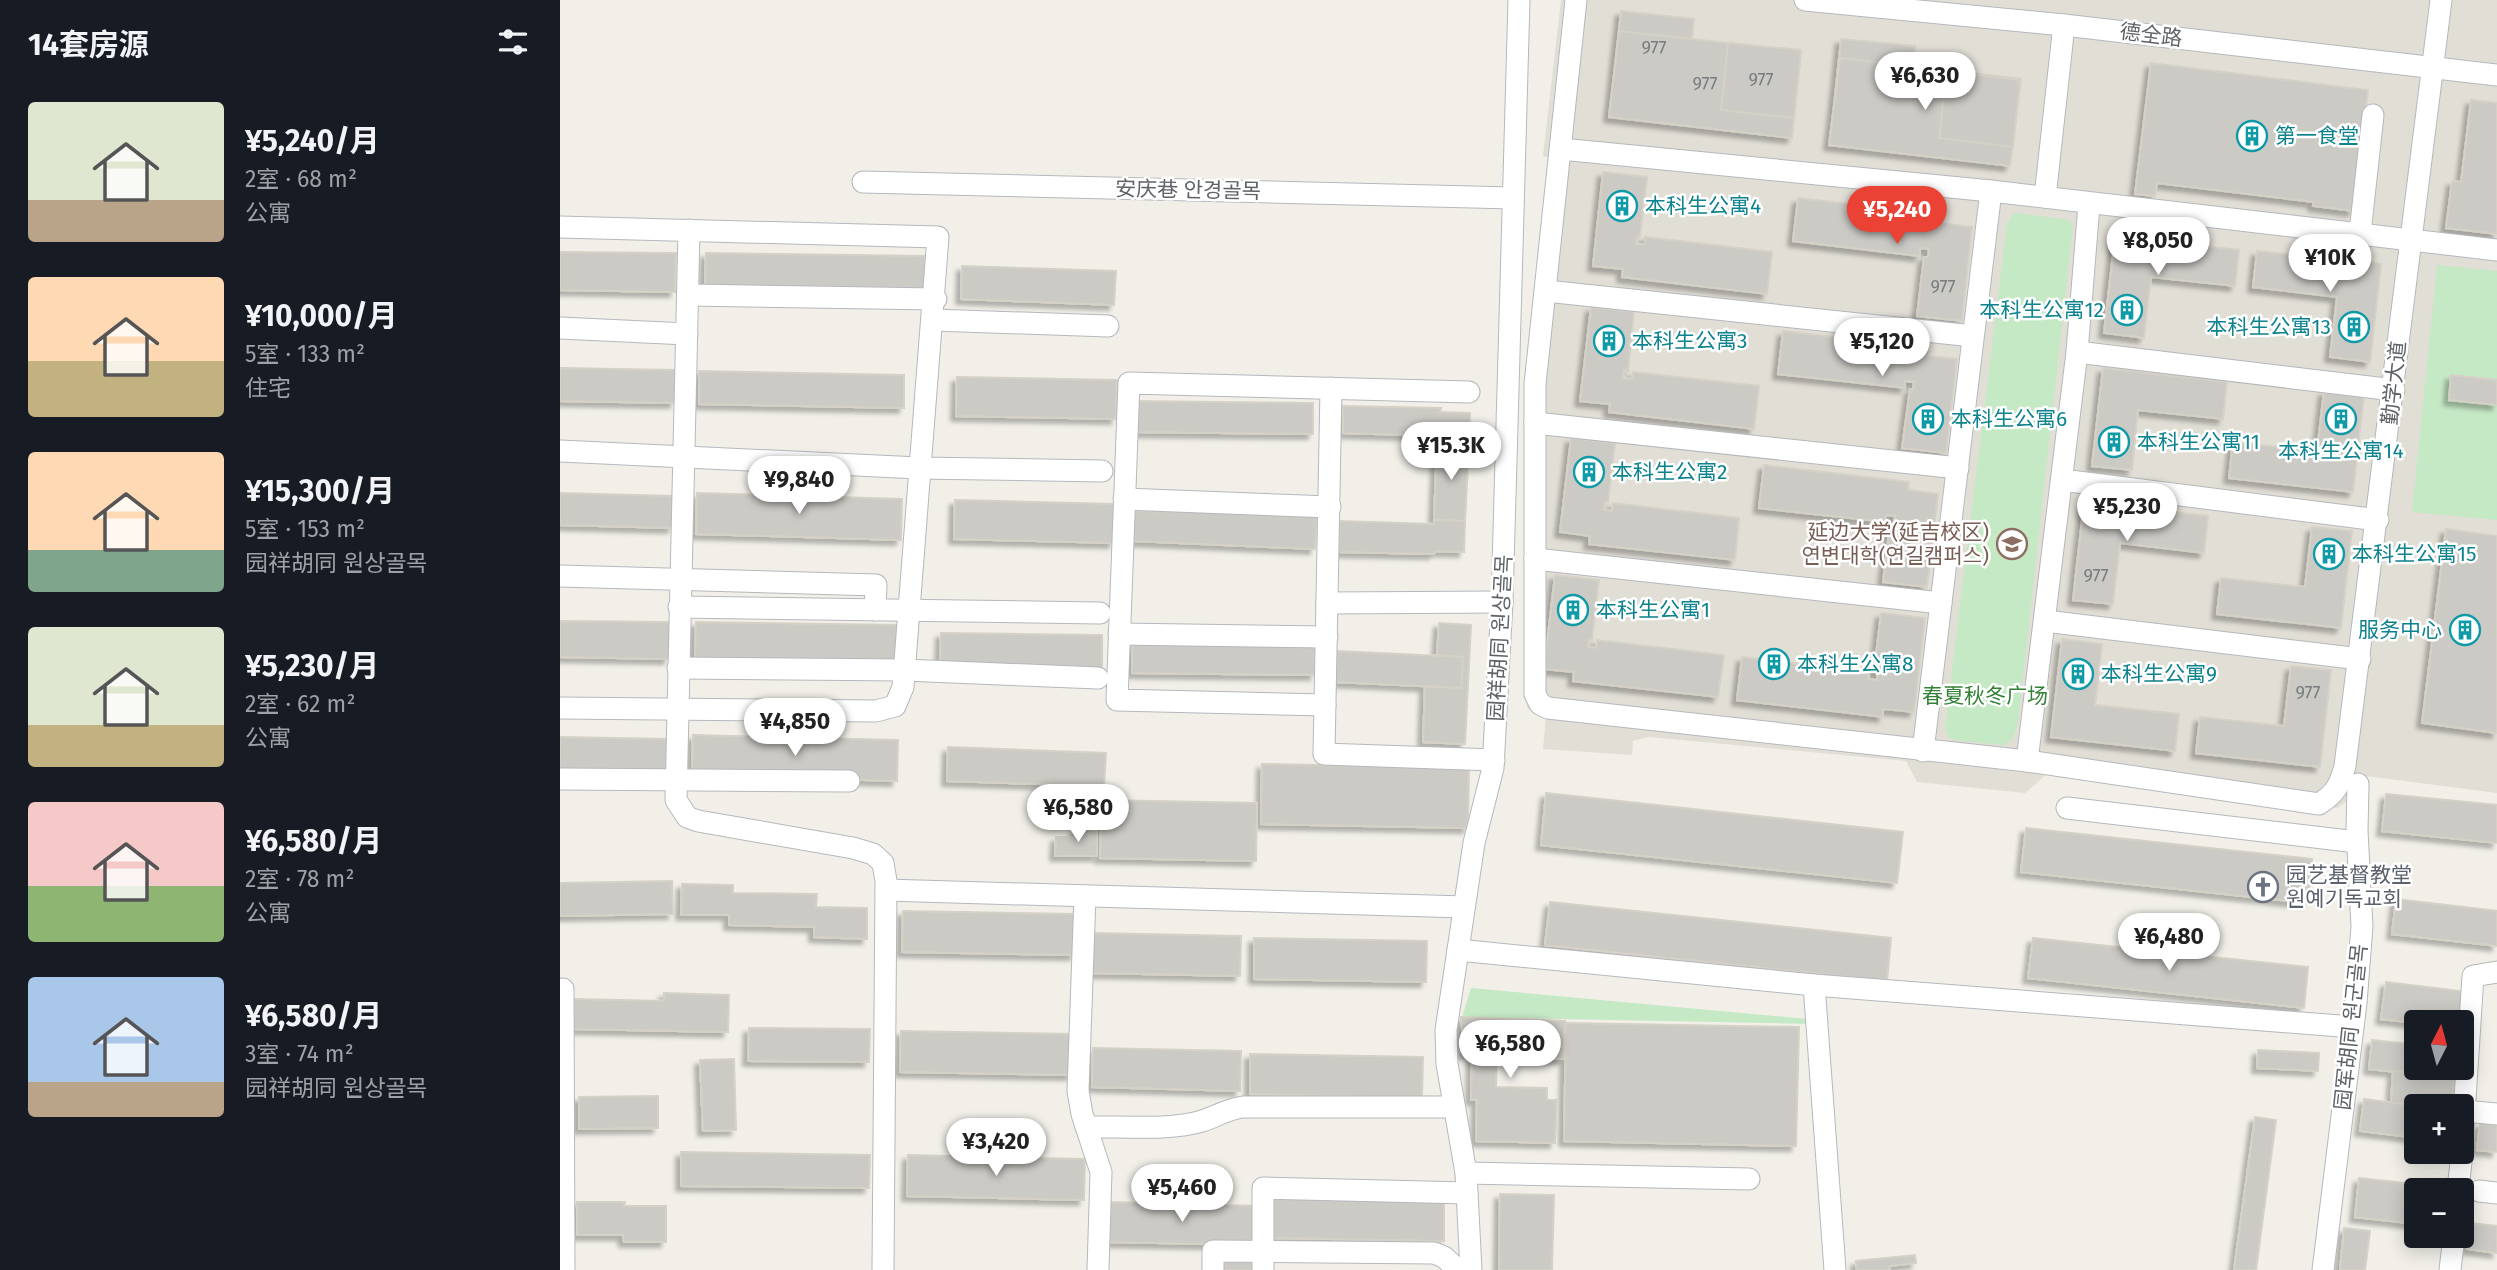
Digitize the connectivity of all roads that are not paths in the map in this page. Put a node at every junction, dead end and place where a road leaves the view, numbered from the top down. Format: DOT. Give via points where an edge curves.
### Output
graph roads {
  1 [pos="1519,0"];
  2 [pos="1576,0"];
  3 [pos="1805,0"];
  4 [pos="2441,0"];
  5 [pos="2063,25"];
  6 [pos="2434,68"];
  7 [pos="2497,75"];
  8 [pos="2374,115"];
  9 [pos="1561,149"];
  10 [pos="863,182"];
  11 [pos="1991,191"];
  12 [pos="2045,197"];
  13 [pos="1513,198"];
  14 [pos="2089,205"];
  15 [pos="560,227"];
  16 [pos="689,230"];
  17 [pos="2360,233"];
  18 [pos="2409,240"];
  19 [pos="2497,250"];
  20 [pos="1546,291"];
  21 [pos="688,295"];
  22 [pos="934,309"];
  23 [pos="1108,326"];
  24 [pos="560,328"];
  25 [pos="687,334"];
  26 [pos="1973,336"];
  27 [pos="2077,352"];
  28 [pos="1331,388"];
  29 [pos="2394,390"];
  30 [pos="1469,392"];
  31 [pos="1535,424"];
  32 [pos="560,451"];
  33 [pos="683,458"];
  34 [pos="919,468"];
  35 [pos="1958,468"];
  36 [pos="1102,471"];
  37 [pos="2062,480"];
  38 [pos="1124,499"];
  39 [pos="1330,507"];
  40 [pos="2378,520"];
  41 [pos="1535,559"];
  42 [pos="560,576"];
  43 [pos="680,581"];
  44 [pos="1502,602"];
  45 [pos="1328,603"];
  46 [pos="1941,603"];
  47 [pos="679,607"];
  48 [pos="875,610"];
  49 [pos="908,611"];
  50 [pos="1100,613"];
  51 [pos="2045,621"];
  52 [pos="1119,634"];
  53 [pos="1327,637"];
  54 [pos="2360,659"];
  55 [pos="678,668"];
  56 [pos="904,670"];
  57 [pos="1098,678"];
  58 [pos="1325,705"];
  59 [pos="560,708"];
  60 [pos="677,710"];
  61 [pos="1923,751"];
  62 [pos="1494,760"];
  63 [pos="2027,761"];
  64 [pos="560,779"];
  65 [pos="675,780"];
  66 [pos="849,780"];
  67 [pos="2358,784"];
  68 [pos="2067,808"];
  69 [pos="2357,842"];
  70 [pos="886,890"];
  71 [pos="1085,895"];
  72 [pos="1464,907"];
  73 [pos="1458,950"];
  74 [pos="2497,972"];
  75 [pos="1814,985"];
  76 [pos="564,989"];
  77 [pos="2353,1027"];
  78 [pos="2466,1094"];
  79 [pos="1454,1107"];
  80 [pos="2474,1112"];
  81 [pos="2497,1114"];
  82 [pos="1086,1126"];
  83 [pos="2467,1164"];
  84 [pos="1749,1179"];
  85 [pos="1467,1183"];
  86 [pos="2478,1191"];
  87 [pos="2453,1248"];
  88 [pos="1263,1261"];
  89 [pos="564,1270"];
  90 [pos="883,1270"];
  91 [pos="1098,1270"];
  92 [pos="1213,1270"];
  93 [pos="1458,1270"];
  94 [pos="1471,1270"];
  95 [pos="1835,1270"];
  96 [pos="2323,1270"];
  97 [pos="2450,1270"];
  1 -- 13 [label="street, 园祥胡同 원상골목"];
  2 -- 9 [label="street"];
  3 -- 5 [label="street, 德全路"];
  4 -- 6 [label="street, 勤学大道"];
  5 -- 6 [label="street, 德全路"];
  5 -- 12 [label="street"];
  6 -- 7 [label="street, 德全路"];
  6 -- 18 [label="street, 勤学大道"];
  8 -- 17 [label="street"];
  9 -- 11 [label="street"];
  9 -- 20 [label="street"];
  10 -- 13 [label="street, 安庆巷 안경골목"];
  11 -- 12 [label="street"];
  11 -- 26 [label="street"];
  12 -- 14 [label="street"];
  13 -- 44 [label="street, 园祥胡同 원상골목"];
  14 -- 17 [label="street"];
  14 -- 27 [label="street"];
  15 -- 16 [label="street"];
  16 -- 21 [label="street"];
  16 -- 22 [label="street" via="938,236"];
  17 -- 18 [label="street"];
  18 -- 19 [label="street"];
  18 -- 29 [label="street, 勤学大道"];
  20 -- 26 [label="street"];
  20 -- 31 [label="street"];
  21 -- 22 [label="street"];
  21 -- 25 [label="street"];
  22 -- 23 [label="street"];
  22 -- 34 [label="street"];
  24 -- 25 [label="street"];
  25 -- 33 [label="street"];
  26 -- 35 [label="street"];
  27 -- 29 [label="street"];
  27 -- 37 [label="street"];
  28 -- 30 [label="street"];
  28 -- 38 [label="street" via="1129,383"];
  28 -- 39 [label="street"];
  29 -- 40 [label="street, 勤学大道"];
  31 -- 35 [label="street"];
  31 -- 41 [label="street"];
  32 -- 33 [label="street"];
  33 -- 34 [label="street"];
  33 -- 43 [label="street"];
  34 -- 36 [label="street"];
  34 -- 49 [label="street"];
  35 -- 46 [label="street"];
  37 -- 40 [label="street"];
  37 -- 51 [label="street"];
  38 -- 39 [label="street"];
  38 -- 52 [label="street"];
  39 -- 45 [label="street"];
  40 -- 54 [label="street, 勤学大道"];
  41 -- 46 [label="street"];
  41 -- 61 [label="street, 勤学大道" via="1535,694 1540,704"];
  42 -- 43 [label="street"];
  43 -- 47 [label="street"];
  43 -- 48 [label="street" via="876,584"];
  44 -- 45 [label="street"];
  44 -- 62 [label="street, 园祥胡同 원상골목"];
  45 -- 53 [label="street"];
  46 -- 61 [label="street"];
  47 -- 48 [label="street"];
  47 -- 55 [label="street"];
  48 -- 49 [label="street"];
  49 -- 50 [label="street"];
  49 -- 56 [label="street"];
  51 -- 54 [label="street"];
  51 -- 63 [label="street"];
  52 -- 53 [label="street"];
  52 -- 58 [label="street" via="1117,700"];
  53 -- 58 [label="street"];
  54 -- 63 [label="street, 勤学大道" via="2345,766 2333,796 2319,804"];
  55 -- 56 [label="street"];
  55 -- 60 [label="street"];
  56 -- 57 [label="street"];
  56 -- 60 [label="street" via="900,698 887,710"];
  58 -- 62 [label="street" via="1324,754"];
  59 -- 60 [label="street"];
  60 -- 65 [label="street"];
  61 -- 63 [label="street, 勤学大道"];
  62 -- 72 [label="street, 园祥胡同 원상골목"];
  64 -- 65 [label="street"];
  65 -- 66 [label="street"];
  65 -- 70 [label="street" via="676,800 687,817 873,854 883,863"];
  67 -- 69 [label="street, 园军胡同 원군골목"];
  68 -- 69 [label="street"];
  69 -- 77 [label="street, 园军胡同 원군골목" via="2362,926"];
  70 -- 71 [label="street"];
  70 -- 90 [label="street"];
  71 -- 72 [label="street"];
  71 -- 82 [label="street" via="1078,1091"];
  72 -- 73 [label="street, 园祥胡同 원상골목"];
  73 -- 75 [label="street"];
  73 -- 79 [label="street, 园祥胡同 원상골목" via="1446,1030"];
  74 -- 78 [label="street" via="2473,976"];
  75 -- 77 [label="street"];
  75 -- 95 [label="street"];
  76 -- 89 [label="street"];
  77 -- 96 [label="street, 园军胡同 원군골목"];
  79 -- 82 [label="street" via="1243,1107 1182,1124"];
  79 -- 85 [label="street, 园祥胡同 원상골목"];
  80 -- 81 [label="street"];
  82 -- 91 [label="street" via="1101,1172"];
  83 -- 86 [label="street"];
  84 -- 85 [label="street"];
  85 -- 88 [label="street" via="1263,1188"];
  85 -- 94 [label="street, 园祥胡同 원상골목"];
  87 -- 97 [label="street"];
  88 -- 92 [label="street" via="1213,1251"];
  88 -- 93 [label="street" via="1434,1253"];
}
